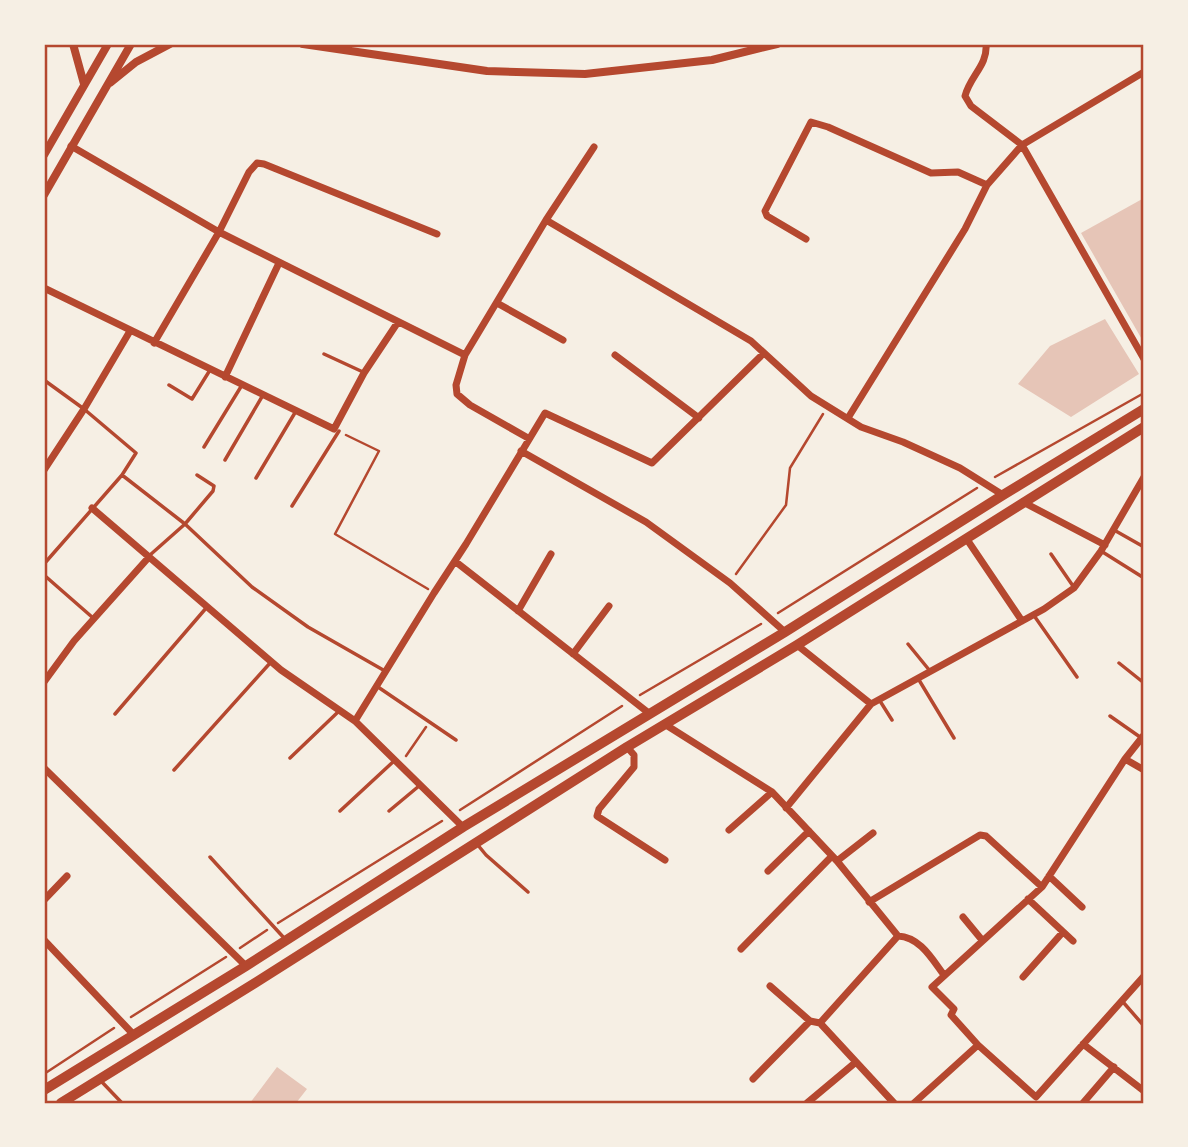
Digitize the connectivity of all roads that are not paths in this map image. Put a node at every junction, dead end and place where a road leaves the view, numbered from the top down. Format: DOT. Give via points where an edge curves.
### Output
graph roads {
  1 [pos="73,44"];
  2 [pos="108,44"];
  3 [pos="131,44"];
  4 [pos="170,44"];
  5 [pos="303,44"];
  6 [pos="777,44"];
  7 [pos="986,44"];
  8 [pos="1144,72"];
  9 [pos="84,85"];
  10 [pos="106,88"];
  11 [pos="1022,145"];
  12 [pos="71,146"];
  13 [pos="594,147"];
  14 [pos="44,155"];
  15 [pos="987,185"];
  16 [pos="44,195"];
  17 [pos="546,220"];
  18 [pos="219,232"];
  19 [pos="437,234"];
  20 [pos="806,239"];
  21 [pos="279,262"];
  22 [pos="44,288"];
  23 [pos="497,303"];
  24 [pos="398,322"];
  25 [pos="130,331"];
  26 [pos="563,340"];
  27 [pos="154,343"];
  28 [pos="764,353"];
  29 [pos="324,354"];
  30 [pos="466,355"];
  31 [pos="615,355"];
  32 [pos="1144,359"];
  33 [pos="210,370"];
  34 [pos="365,373"];
  35 [pos="225,377"];
  36 [pos="44,380"];
  37 [pos="242,384"];
  38 [pos="169,385"];
  39 [pos="263,395"];
  40 [pos="84,409"];
  41 [pos="1144,409"];
  42 [pos="296,411"];
  43 [pos="699,418"];
  44 [pos="848,418"];
  45 [pos="1144,427"];
  46 [pos="336,430"];
  47 [pos="528,439"];
  48 [pos="204,447"];
  49 [pos="521,451"];
  50 [pos="225,460"];
  51 [pos="44,470"];
  52 [pos="122,475"];
  53 [pos="197,475"];
  54 [pos="1144,477"];
  55 [pos="256,478"];
  56 [pos="1003,495"];
  57 [pos="1023,502"];
  58 [pos="292,506"];
  59 [pos="92,508"];
  60 [pos="185,524"];
  61 [pos="1114,530"];
  62 [pos="966,538"];
  63 [pos="1144,547"];
  64 [pos="1103,548"];
  65 [pos="551,554"];
  66 [pos="1051,554"];
  67 [pos="149,557"];
  68 [pos="456,562"];
  69 [pos="44,564"];
  70 [pos="44,575"];
  71 [pos="1144,578"];
  72 [pos="1074,588"];
  73 [pos="609,606"];
  74 [pos="208,607"];
  75 [pos="518,611"];
  76 [pos="1033,615"];
  77 [pos="94,619"];
  78 [pos="1022,621"];
  79 [pos="785,632"];
  80 [pos="908,644"];
  81 [pos="797,645"];
  82 [pos="573,654"];
  83 [pos="271,662"];
  84 [pos="1119,663"];
  85 [pos="386,671"];
  86 [pos="930,671"];
  87 [pos="1077,677"];
  88 [pos="918,678"];
  89 [pos="44,682"];
  90 [pos="1144,683"];
  91 [pos="376,686"];
  92 [pos="875,701"];
  93 [pos="340,710"];
  94 [pos="115,714"];
  95 [pos="650,714"];
  96 [pos="1110,716"];
  97 [pos="892,720"];
  98 [pos="355,721"];
  99 [pos="666,725"];
  100 [pos="1143,737"];
  101 [pos="954,738"];
  102 [pos="456,740"];
  103 [pos="627,747"];
  104 [pos="290,758"];
  105 [pos="1125,759"];
  106 [pos="398,763"];
  107 [pos="44,768"];
  108 [pos="174,770"];
  109 [pos="1144,770"];
  110 [pos="421,785"];
  111 [pos="772,792"];
  112 [pos="786,808"];
  113 [pos="340,811"];
  114 [pos="389,811"];
  115 [pos="463,827"];
  116 [pos="729,830"];
  117 [pos="809,831"];
  118 [pos="873,832"];
  119 [pos="476,843"];
  120 [pos="210,857"];
  121 [pos="835,859"];
  122 [pos="665,860"];
  123 [pos="768,871"];
  124 [pos="67,876"];
  125 [pos="1049,876"];
  126 [pos="1042,887"];
  127 [pos="528,892"];
  128 [pos="1028,899"];
  129 [pos="44,900"];
  130 [pos="869,902"];
  131 [pos="1082,907"];
  132 [pos="963,917"];
  133 [pos="1063,932"];
  134 [pos="898,936"];
  135 [pos="285,939"];
  136 [pos="44,940"];
  137 [pos="982,940"];
  138 [pos="1073,941"];
  139 [pos="741,948"];
  140 [pos="246,966"];
  141 [pos="944,975"];
  142 [pos="1144,976"];
  143 [pos="1023,977"];
  144 [pos="771,986"];
  145 [pos="1123,1002"];
  146 [pos="810,1021"];
  147 [pos="820,1023"];
  148 [pos="1144,1026"];
  149 [pos="133,1034"];
  150 [pos="1083,1044"];
  151 [pos="978,1045"];
  152 [pos="856,1062"];
  153 [pos="1114,1067"];
  154 [pos="99,1079"];
  155 [pos="753,1079"];
  156 [pos="45,1082"];
  157 [pos="1144,1091"];
  158 [pos="61,1103"];
  159 [pos="122,1103"];
  160 [pos="807,1103"];
  161 [pos="894,1103"];
  162 [pos="914,1103"];
  163 [pos="1083,1103"];
  1 -- 9 [label="street"];
  2 -- 9 [label="street"];
  3 -- 10 [label="street"];
  4 -- 10 [label="street" via="136,62"];
  5 -- 6 [label="street" via="487,71 585,74 712,61"];
  7 -- 11 [label="street" via="983,64 968,83 965,96 971,106"];
  8 -- 11 [label="street"];
  9 -- 14 [label="street"];
  10 -- 12 [label="street"];
  11 -- 15 [label="street"];
  11 -- 32 [label="street"];
  12 -- 16 [label="street"];
  12 -- 18 [label="street"];
  13 -- 17 [label="street"];
  15 -- 20 [label="street" via="958,172 931,173 811,122 765,211"];
  15 -- 44 [label="street" via="965,229"];
  17 -- 23 [label="street"];
  17 -- 28 [label="street"];
  18 -- 19 [label="street" via="248,172 257,163"];
  18 -- 21 [label="street"];
  18 -- 27 [label="street"];
  21 -- 24 [label="street"];
  21 -- 35 [label="street"];
  22 -- 25 [label="street"];
  23 -- 26 [label="street"];
  23 -- 30 [label="street"];
  24 -- 30 [label="street"];
  24 -- 34 [label="street"];
  25 -- 27 [label="street"];
  25 -- 40 [label="street"];
  27 -- 33 [label="street"];
  28 -- 43 [label="street"];
  28 -- 44 [label="street" via="811,396"];
  29 -- 34 [label="lane"];
  30 -- 47 [label="street" via="457,394"];
  31 -- 43 [label="street"];
  33 -- 35 [label="street"];
  33 -- 38 [label="lane" via="192,399"];
  34 -- 46 [label="street"];
  35 -- 37 [label="street"];
  36 -- 40 [label="lane"];
  37 -- 39 [label="street"];
  37 -- 48 [label="lane"];
  39 -- 42 [label="street"];
  39 -- 50 [label="lane"];
  40 -- 51 [label="street"];
  40 -- 52 [label="lane" via="136,453"];
  41 -- 56 [label="main road"];
  42 -- 46 [label="street"];
  42 -- 55 [label="lane"];
  43 -- 47 [label="street" via="652,463 545,413"];
  44 -- 56 [label="street" via="938,458"];
  45 -- 57 [label="main road"];
  46 -- 58 [label="lane"];
  47 -- 49 [label="street"];
  49 -- 68 [label="street"];
  49 -- 79 [label="street" via="646,522 730,583"];
  52 -- 59 [label="lane"];
  52 -- 60 [label="lane"];
  53 -- 60 [label="lane" via="214,489"];
  54 -- 61 [label="street"];
  56 -- 79 [label="main road"];
  57 -- 62 [label="main road"];
  57 -- 64 [label="street"];
  59 -- 67 [label="street"];
  59 -- 69 [label="lane"];
  60 -- 67 [label="lane"];
  60 -- 85 [label="lane" via="252,587 308,627"];
  61 -- 63 [label="lane"];
  61 -- 64 [label="street"];
  62 -- 78 [label="street"];
  62 -- 81 [label="main road"];
  64 -- 71 [label="lane"];
  64 -- 72 [label="street"];
  65 -- 75 [label="street"];
  66 -- 72 [label="lane"];
  67 -- 74 [label="street"];
  67 -- 77 [label="street"];
  68 -- 75 [label="street"];
  68 -- 85 [label="street"];
  70 -- 77 [label="lane"];
  72 -- 76 [label="street"];
  73 -- 82 [label="street"];
  74 -- 83 [label="street"];
  74 -- 94 [label="lane"];
  75 -- 82 [label="street"];
  76 -- 78 [label="street"];
  76 -- 87 [label="lane"];
  77 -- 89 [label="street"];
  78 -- 86 [label="street"];
  79 -- 95 [label="main road"];
  80 -- 86 [label="lane"];
  81 -- 92 [label="street"];
  81 -- 99 [label="main road"];
  82 -- 95 [label="street"];
  83 -- 93 [label="street"];
  83 -- 108 [label="lane"];
  84 -- 90 [label="lane"];
  85 -- 91 [label="street"];
  86 -- 88 [label="street"];
  88 -- 92 [label="street"];
  88 -- 101 [label="lane"];
  91 -- 98 [label="street"];
  91 -- 102 [label="lane"];
  92 -- 97 [label="lane"];
  92 -- 112 [label="street"];
  93 -- 98 [label="street"];
  93 -- 104 [label="lane"];
  95 -- 115 [label="main road"];
  96 -- 100 [label="lane"];
  98 -- 106 [label="street"];
  99 -- 103 [label="main road"];
  99 -- 111 [label="street"];
  100 -- 105 [label="street"];
  103 -- 119 [label="main road"];
  103 -- 122 [label="street" via="634,755 634,767 597,816"];
  105 -- 109 [label="street"];
  105 -- 125 [label="street"];
  106 -- 110 [label="street"];
  106 -- 113 [label="lane"];
  107 -- 140 [label="street"];
  110 -- 114 [label="lane"];
  110 -- 115 [label="street"];
  111 -- 112 [label="street"];
  111 -- 116 [label="street"];
  112 -- 117 [label="street"];
  115 -- 135 [label="main road"];
  117 -- 121 [label="street"];
  117 -- 123 [label="street"];
  118 -- 121 [label="street"];
  119 -- 127 [label="lane"];
  119 -- 154 [label="main road"];
  120 -- 135 [label="lane"];
  121 -- 130 [label="street"];
  121 -- 139 [label="street"];
  124 -- 129 [label="street"];
  125 -- 126 [label="street"];
  125 -- 131 [label="street"];
  126 -- 128 [label="street"];
  126 -- 130 [label="street" via="986,836 979,835"];
  128 -- 133 [label="street"];
  128 -- 137 [label="street"];
  130 -- 134 [label="street"];
  132 -- 137 [label="street"];
  133 -- 138 [label="street"];
  133 -- 143 [label="street"];
  134 -- 141 [label="street" via="915,941"];
  134 -- 147 [label="street"];
  135 -- 140 [label="main road"];
  136 -- 149 [label="street"];
  137 -- 141 [label="street"];
  140 -- 149 [label="main road"];
  141 -- 151 [label="street" via="934,983 934,990 954,1009 951,1016"];
  142 -- 145 [label="street"];
  144 -- 146 [label="street"];
  145 -- 148 [label="lane"];
  145 -- 150 [label="street"];
  146 -- 147 [label="street"];
  146 -- 155 [label="street"];
  147 -- 152 [label="street"];
  149 -- 156 [label="main road"];
  150 -- 151 [label="street" via="1036,1097"];
  150 -- 153 [label="street"];
  151 -- 162 [label="street"];
  152 -- 160 [label="street"];
  152 -- 161 [label="street"];
  153 -- 157 [label="street"];
  153 -- 163 [label="street"];
  154 -- 158 [label="main road"];
  154 -- 159 [label="lane"];
}
